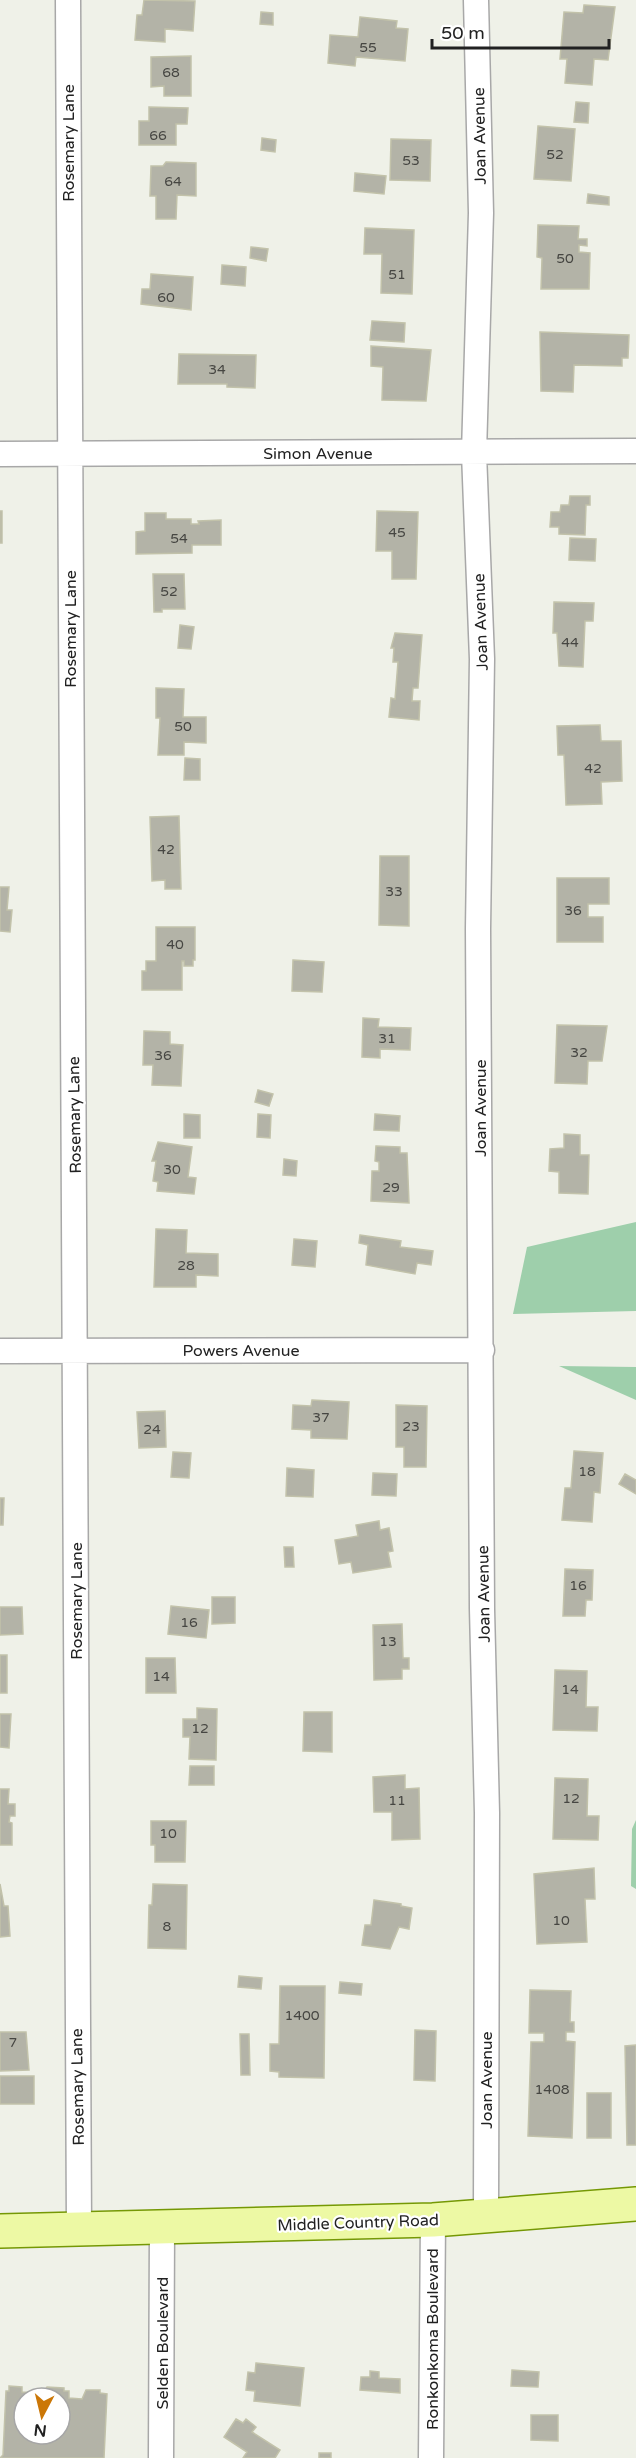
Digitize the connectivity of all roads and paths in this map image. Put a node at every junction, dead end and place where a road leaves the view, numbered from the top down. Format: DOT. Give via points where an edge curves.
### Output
graph roads {
  1 [pos="68,0"];
  2 [pos="476,0"];
  3 [pos="636,451"];
  4 [pos="474,453"];
  5 [pos="0,454"];
  6 [pos="69,454"];
  7 [pos="76,1350"];
  8 [pos="482,1350"];
  9 [pos="0,1351"];
  10 [pos="636,2204"];
  11 [pos="486,2217"];
  12 [pos="432,2220"];
  13 [pos="162,2228"];
  14 [pos="79,2229"];
  15 [pos="0,2231"];
  16 [pos="161,2458"];
  17 [pos="431,2458"];
  1 -- 6 [label="street, Rosemary Lane"];
  2 -- 4 [label="street, Joan Avenue" via="481,213"];
  3 -- 4 [label="street, Simon Avenue"];
  4 -- 6 [label="street, Simon Avenue"];
  4 -- 8 [label="street, Joan Avenue" via="482,659 478,929"];
  5 -- 6 [label="street, Simon Avenue"];
  6 -- 7 [label="street, Rosemary Lane"];
  7 -- 8 [label="street, Powers Avenue"];
  7 -- 9 [label="street, Powers Avenue"];
  7 -- 14 [label="street, Rosemary Lane"];
  8 -- 11 [label="street, Joan Avenue"];
  10 -- 11 [label="main road, Middle Country Road"];
  11 -- 12 [label="main road, Middle Country Road"];
  12 -- 13 [label="main road, Middle Country Road"];
  12 -- 17 [label="street, Ronkonkoma Boulevard"];
  13 -- 14 [label="main road, Middle Country Road"];
  13 -- 16 [label="street, Selden Boulevard"];
  14 -- 15 [label="main road, Middle Country Road"];
}
